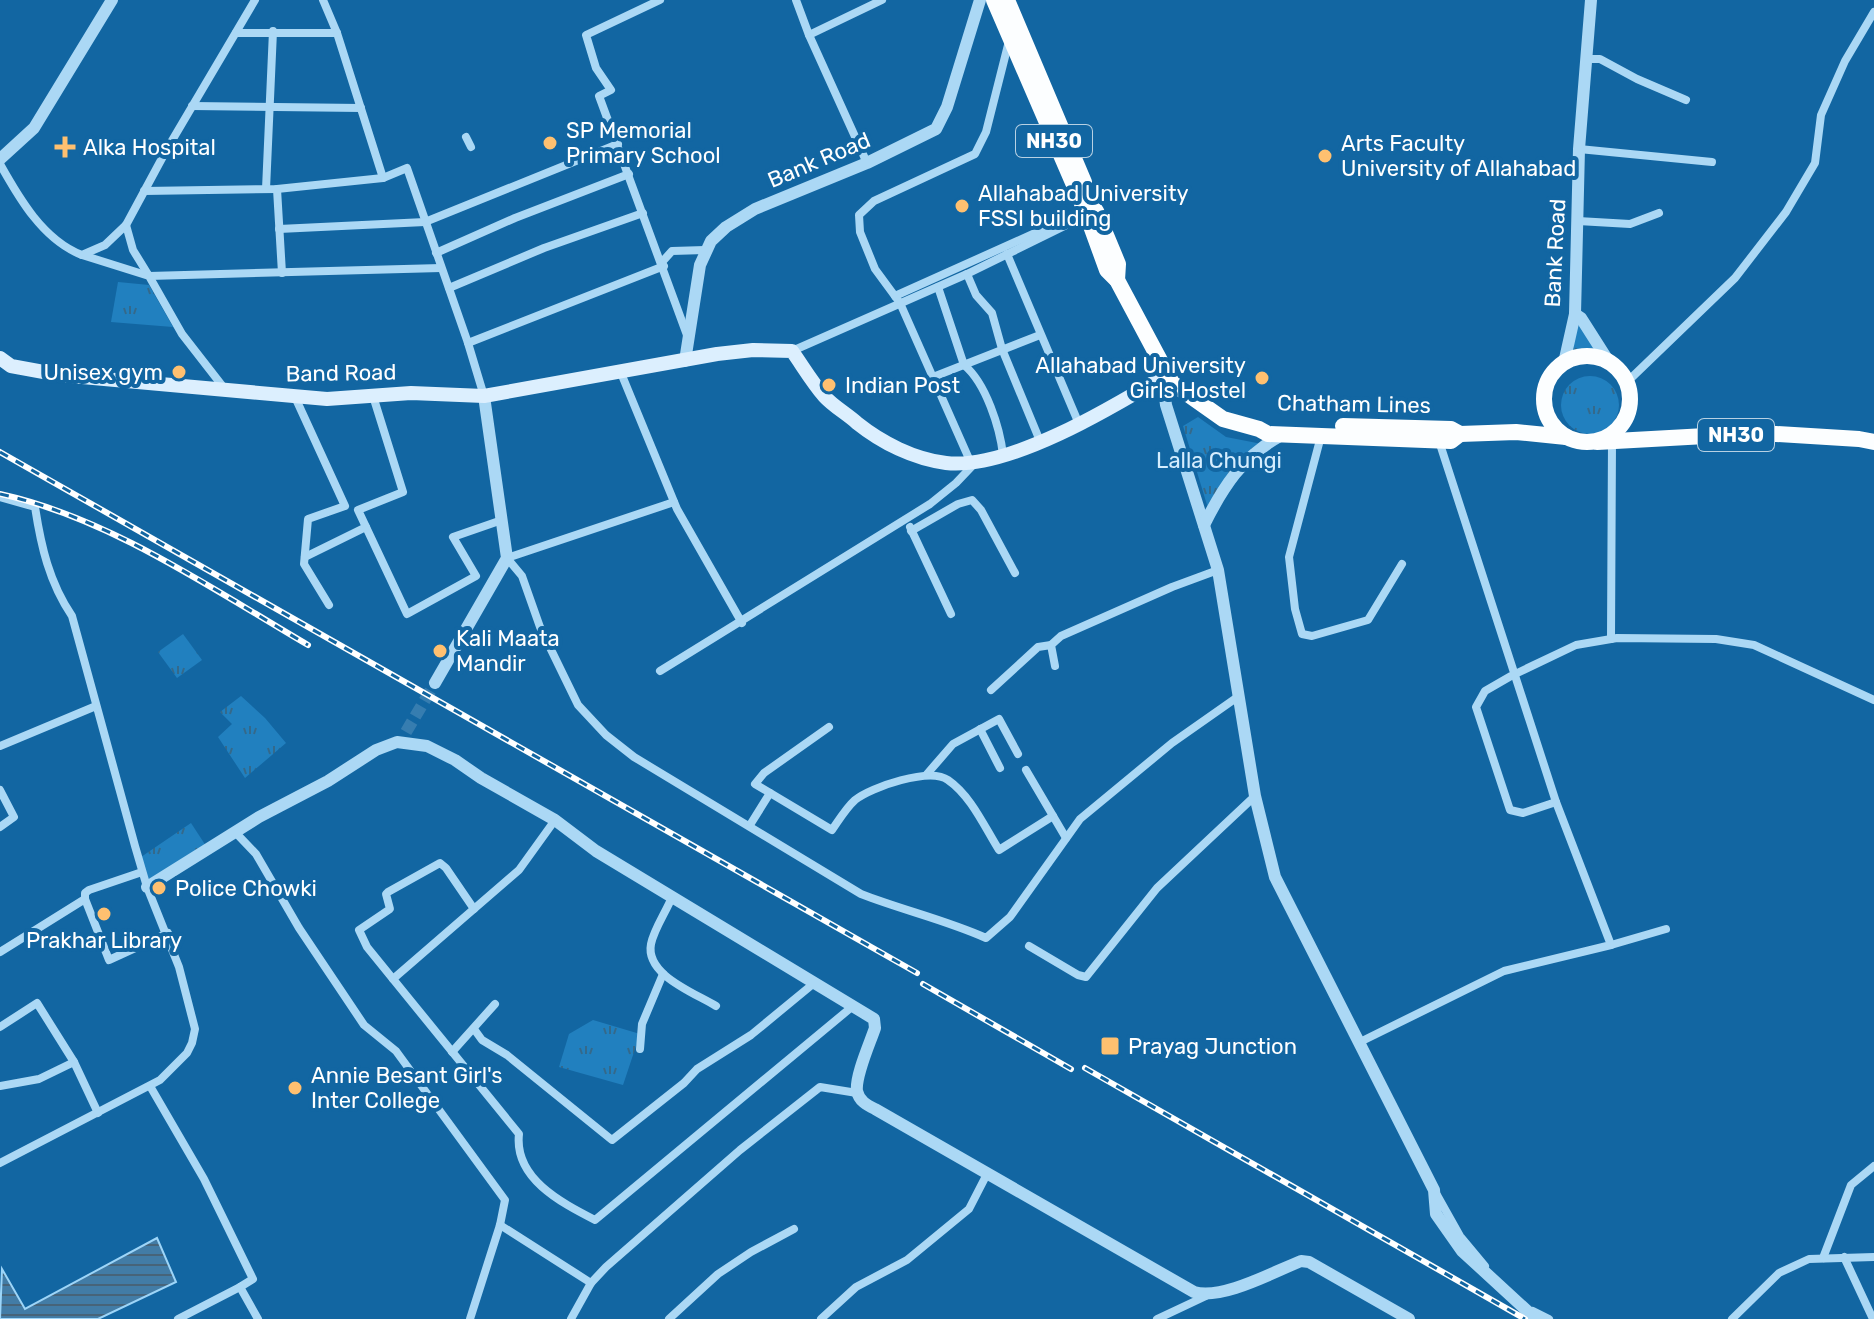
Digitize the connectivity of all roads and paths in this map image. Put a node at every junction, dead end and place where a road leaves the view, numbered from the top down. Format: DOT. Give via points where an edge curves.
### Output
graph roads {
  1 [pos="112,0"];
  2 [pos="255,0"];
  3 [pos="323,0"];
  4 [pos="660,0"];
  5 [pos="796,0"];
  6 [pos="882,0"];
  7 [pos="980,0"];
  8 [pos="994,0"];
  9 [pos="1007,0"];
  10 [pos="1591,0"];
  11 [pos="1874,12"];
  12 [pos="273,31"];
  13 [pos="236,33"];
  14 [pos="337,33"];
  15 [pos="809,35"];
  16 [pos="1010,38"];
  17 [pos="1587,59"];
  18 [pos="1686,100"];
  19 [pos="192,106"];
  20 [pos="361,108"];
  21 [pos="269,109"];
  22 [pos="466,137"];
  23 [pos="618,144"];
  24 [pos="471,147"];
  25 [pos="1579,149"];
  26 [pos="0,162"];
  27 [pos="1712,162"];
  28 [pos="867,163"];
  29 [pos="629,174"];
  30 [pos="383,178"];
  31 [pos="266,189"];
  32 [pos="277,189"];
  33 [pos="144,191"];
  34 [pos="643,213"];
  35 [pos="1659,213"];
  36 [pos="1087,215"];
  37 [pos="1578,221"];
  38 [pos="425,222"];
  39 [pos="1055,224"];
  40 [pos="126,225"];
  41 [pos="279,229"];
  42 [pos="705,250"];
  43 [pos="436,253"];
  44 [pos="1007,254"];
  45 [pos="82,255"];
  46 [pos="663,264"];
  47 [pos="441,268"];
  48 [pos="282,273"];
  49 [pos="967,274"];
  50 [pos="149,276"];
  51 [pos="1117,280"];
  52 [pos="938,287"];
  53 [pos="449,288"];
  54 [pos="898,299"];
  55 [pos="1575,314"];
  56 [pos="1040,335"];
  57 [pos="687,336"];
  58 [pos="468,343"];
  59 [pos="1002,349"];
  60 [pos="792,351"];
  61 [pos="0,358"];
  62 [pos="685,361"];
  63 [pos="1609,362"];
  64 [pos="1564,363"];
  65 [pos="964,365"];
  66 [pos="20,368"];
  67 [pos="0,369"];
  68 [pos="621,373"];
  69 [pos="933,377"];
  70 [pos="1169,379"];
  71 [pos="1627,382"];
  72 [pos="224,388"];
  73 [pos="373,396"];
  74 [pos="484,396"];
  75 [pos="295,397"];
  76 [pos="1626,418"];
  77 [pos="1079,424"];
  78 [pos="1259,429"];
  79 [pos="1874,432"];
  80 [pos="1284,433"];
  81 [pos="1460,434"];
  82 [pos="1321,435"];
  83 [pos="1566,437"];
  84 [pos="1040,441"];
  85 [pos="1438,441"];
  86 [pos="1605,441"];
  87 [pos="1874,442"];
  88 [pos="1003,455"];
  89 [pos="974,460"];
  90 [pos="0,497"];
  91 [pos="674,502"];
  92 [pos="907,519"];
  93 [pos="502,520"];
  94 [pos="1204,525"];
  95 [pos="366,527"];
  96 [pos="911,531"];
  97 [pos="305,557"];
  98 [pos="507,558"];
  99 [pos="1402,564"];
  100 [pos="1218,570"];
  101 [pos="1015,573"];
  102 [pos="329,605"];
  103 [pos="951,614"];
  104 [pos="742,623"];
  105 [pos="1611,639"];
  106 [pos="1051,645"];
  107 [pos="1055,666"];
  108 [pos="660,671"];
  109 [pos="1514,674"];
  110 [pos="435,683"];
  111 [pos="991,690"];
  112 [pos="1239,696"];
  113 [pos="1874,700"];
  114 [pos="96,706"];
  115 [pos="829,727"];
  116 [pos="980,729"];
  117 [pos="406,732"];
  118 [pos="0,746"];
  119 [pos="376,750"];
  120 [pos="1018,754"];
  121 [pos="1000,768"];
  122 [pos="1026,770"];
  123 [pos="927,774"];
  124 [pos="0,790"];
  125 [pos="770,793"];
  126 [pos="1255,796"];
  127 [pos="1556,802"];
  128 [pos="1053,816"];
  129 [pos="555,820"];
  130 [pos="750,825"];
  131 [pos="0,827"];
  132 [pos="235,832"];
  133 [pos="1066,838"];
  134 [pos="142,872"];
  135 [pos="147,887"];
  136 [pos="672,897"];
  137 [pos="85,899"];
  138 [pos="474,909"];
  139 [pos="1666,929"];
  140 [pos="168,933"];
  141 [pos="1611,945"];
  142 [pos="1029,946"];
  143 [pos="0,952"];
  144 [pos="663,974"];
  145 [pos="393,979"];
  146 [pos="813,984"];
  147 [pos="495,1004"];
  148 [pos="716,1006"];
  149 [pos="853,1006"];
  150 [pos="0,1027"];
  151 [pos="474,1029"];
  152 [pos="1360,1042"];
  153 [pos="640,1049"];
  154 [pos="452,1052"];
  155 [pos="74,1062"];
  156 [pos="0,1086"];
  157 [pos="150,1086"];
  158 [pos="857,1093"];
  159 [pos="98,1113"];
  160 [pos="0,1163"];
  161 [pos="1874,1166"];
  162 [pos="987,1174"];
  163 [pos="1434,1190"];
  164 [pos="500,1225"];
  165 [pos="794,1229"];
  166 [pos="1844,1257"];
  167 [pos="1874,1257"];
  168 [pos="1823,1258"];
  169 [pos="591,1283"];
  170 [pos="240,1287"];
  171 [pos="1206,1296"];
  172 [pos="178,1319"];
  173 [pos="258,1319"];
  174 [pos="470,1319"];
  175 [pos="571,1319"];
  176 [pos="669,1319"];
  177 [pos="821,1319"];
  178 [pos="1157,1319"];
  179 [pos="1409,1319"];
  180 [pos="1536,1319"];
  181 [pos="1549,1319"];
  182 [pos="1732,1319"];
  183 [pos="1873,1319"];
  1 -- 26 [label="street" via="34,128"];
  2 -- 13 [label="street"];
  3 -- 14 [label="street"];
  4 -- 23 [label="street" via="586,35 596,68 611,90 599,96"];
  5 -- 15 [label="street"];
  6 -- 15 [label="street"];
  7 -- 28 [label="street, Bank Road" via="936,129"];
  8 -- 16 [label="highway, NH30"];
  9 -- 51 [label="highway" via="1118,264"];
  10 -- 17 [label="street, Bank Road"];
  11 -- 71 [label="street" via="1821,115 1815,163 1786,212 1735,278"];
  12 -- 13 [label="street"];
  12 -- 14 [label="street"];
  12 -- 21 [label="street"];
  13 -- 19 [label="street"];
  14 -- 20 [label="street"];
  15 -- 28 [label="street"];
  16 -- 36 [label="highway, NH30"];
  16 -- 54 [label="street" via="986,132 975,154 874,201 859,215 875,269"];
  17 -- 18 [label="street" via="1600,59"];
  17 -- 25 [label="street, Bank Road"];
  19 -- 21 [label="street"];
  19 -- 33 [label="street"];
  20 -- 21 [label="street"];
  20 -- 30 [label="street"];
  21 -- 31 [label="street"];
  22 -- 24 [label="street"];
  23 -- 29 [label="street"];
  23 -- 38 [label="street"];
  25 -- 27 [label="street"];
  25 -- 37 [label="street, Bank Road"];
  26 -- 45 [label="street" via="20,200 45,229"];
  28 -- 42 [label="street, Bank Road" via="755,209 726,227"];
  29 -- 34 [label="street"];
  29 -- 43 [label="street"];
  30 -- 32 [label="street"];
  30 -- 38 [label="street" via="407,168"];
  31 -- 32 [label="street"];
  31 -- 33 [label="street"];
  32 -- 41 [label="street"];
  33 -- 40 [label="street"];
  34 -- 46 [label="street"];
  34 -- 53 [label="street"];
  35 -- 37 [label="street" via="1630,224"];
  36 -- 44 [label="street"];
  36 -- 51 [label="highway, NH30" via="1107,270"];
  37 -- 55 [label="street, Bank Road"];
  38 -- 41 [label="street"];
  38 -- 43 [label="street"];
  39 -- 54 [label="street"];
  40 -- 45 [label="street" via="105,245"];
  40 -- 50 [label="street"];
  41 -- 48 [label="street"];
  42 -- 46 [label="street" via="672,251"];
  42 -- 57 [label="street"];
  43 -- 47 [label="street"];
  44 -- 49 [label="street"];
  44 -- 56 [label="street"];
  45 -- 50 [label="street"];
  46 -- 57 [label="street"];
  46 -- 58 [label="street"];
  47 -- 48 [label="street"];
  47 -- 53 [label="street"];
  48 -- 50 [label="street"];
  49 -- 52 [label="street"];
  49 -- 59 [label="street" via="992,313"];
  50 -- 72 [label="street" via="182,334"];
  51 -- 70 [label="highway, NH30"];
  52 -- 54 [label="street"];
  52 -- 65 [label="street"];
  53 -- 58 [label="street"];
  54 -- 60 [label="street"];
  54 -- 69 [label="street"];
  55 -- 63 [label="street"];
  55 -- 64 [label="street, Bank Road"];
  56 -- 59 [label="street"];
  56 -- 77 [label="street"];
  57 -- 62 [label="street"];
  58 -- 74 [label="street"];
  59 -- 65 [label="street"];
  59 -- 84 [label="street"];
  60 -- 62 [label="main road, Band Road" via="753,350"];
  60 -- 89 [label="main road" via="825,397 871,434 913,455 948,463"];
  61 -- 66 [label="main road, Band Road"];
  62 -- 68 [label="main road, Band Road"];
  63 -- 64 [label="highway" via="1586,356"];
  63 -- 71 [label="highway"];
  64 -- 83 [label="highway" via="1546,386 1544,401 1554,428"];
  65 -- 69 [label="street"];
  65 -- 88 [label="street" via="993,412"];
  66 -- 67 [label="main road"];
  66 -- 72 [label="main road, Band Road"];
  68 -- 74 [label="main road, Band Road"];
  68 -- 91 [label="street"];
  69 -- 89 [label="street"];
  70 -- 77 [label="main road"];
  70 -- 78 [label="highway, NH30" via="1223,419"];
  70 -- 94 [label="street" via="1166,405"];
  71 -- 76 [label="highway"];
  72 -- 75 [label="main road, Band Road"];
  73 -- 74 [label="main road, Band Road"];
  73 -- 75 [label="main road, Band Road"];
  73 -- 95 [label="street" via="403,492 358,510"];
  74 -- 93 [label="street"];
  75 -- 97 [label="street" via="345,506 308,519"];
  76 -- 79 [label="highway, NH30" via="1652,430 1770,424"];
  76 -- 86 [label="highway"];
  77 -- 84 [label="main road"];
  78 -- 80 [label="highway, Chatham Lines / NH30"];
  78 -- 81 [label="highway, Chatham Lines / NH30" via="1270,422 1451,429"];
  80 -- 82 [label="highway, Chatham Lines / NH30"];
  80 -- 94 [label="street" via="1245,460"];
  81 -- 83 [label="highway, Chatham Lines / NH30"];
  81 -- 85 [label="highway, Chatham Lines / NH30"];
  82 -- 85 [label="highway, Chatham Lines / NH30"];
  82 -- 99 [label="street" via="1289,557 1302,634 1312,636 1368,620"];
  83 -- 86 [label="highway, Chatham Lines / NH30"];
  84 -- 88 [label="main road"];
  85 -- 109 [label="street"];
  86 -- 87 [label="highway, Chatham Lines / NH30" via="1760,433"];
  86 -- 105 [label="street"];
  88 -- 89 [label="main road"];
  89 -- 92 [label="street" via="956,483"];
  90 -- 114 [label="street" via="35,507 42,552 72,616"];
  91 -- 98 [label="street"];
  91 -- 104 [label="street"];
  92 -- 96 [label="street"];
  92 -- 104 [label="street"];
  93 -- 95 [label="street" via="453,537 476,576 407,614"];
  93 -- 98 [label="street"];
  94 -- 100 [label="street"];
  95 -- 97 [label="street"];
  96 -- 101 [label="street" via="972,500"];
  96 -- 103 [label="street"];
  97 -- 102 [label="street" via="304,564"];
  98 -- 110 [label="street"];
  98 -- 130 [label="street" via="522,576 578,705 634,757"];
  100 -- 106 [label="street" via="1089,622"];
  100 -- 112 [label="street"];
  104 -- 108 [label="street"];
  105 -- 109 [label="street" via="1576,645"];
  105 -- 113 [label="street" via="1716,639 1754,645"];
  106 -- 107 [label="street"];
  106 -- 111 [label="street" via="1038,647"];
  109 -- 127 [label="street"];
  109 -- 127 [label="street" via="1485,691 1476,707 1494,767 1510,810 1523,813"];
  112 -- 126 [label="street"];
  112 -- 133 [label="street" via="1172,743 1080,819"];
  114 -- 118 [label="street"];
  114 -- 134 [label="street"];
  115 -- 125 [label="street" via="764,773 755,784"];
  116 -- 120 [label="street" via="999,719"];
  116 -- 121 [label="street"];
  116 -- 123 [label="street" via="953,744"];
  117 -- 119 [label="street"];
  119 -- 129 [label="street" via="397,742 427,746"];
  119 -- 132 [label="street"];
  122 -- 128 [label="street"];
  123 -- 125 [label="street" via="869,791 853,801 832,830"];
  123 -- 128 [label="street" via="946,778 969,800 999,850"];
  124 -- 131 [label="street" via="14,817"];
  125 -- 130 [label="street"];
  126 -- 142 [label="street" via="1157,888 1086,977"];
  126 -- 152 [label="street" via="1275,877"];
  127 -- 141 [label="street"];
  128 -- 133 [label="street"];
  129 -- 136 [label="street"];
  129 -- 138 [label="street" via="519,870"];
  130 -- 133 [label="street" via="861,894 986,938 1010,917"];
  132 -- 135 [label="street"];
  132 -- 164 [label="street" via="256,854 364,1025 396,1051 505,1200"];
  134 -- 135 [label="street"];
  134 -- 137 [label="street" via="89,890"];
  135 -- 140 [label="street"];
  136 -- 144 [label="street" via="651,945 652,959"];
  136 -- 146 [label="street"];
  137 -- 140 [label="street" via="109,960"];
  137 -- 143 [label="street"];
  138 -- 145 [label="street"];
  138 -- 145 [label="street" via="440,863 388,892 390,909 359,930"];
  139 -- 141 [label="street"];
  140 -- 157 [label="street" via="195,1029 187,1053"];
  141 -- 152 [label="street" via="1504,971"];
  144 -- 148 [label="street"];
  144 -- 153 [label="street" via="642,1024"];
  145 -- 154 [label="street"];
  146 -- 149 [label="street"];
  146 -- 151 [label="street" via="612,1140"];
  147 -- 151 [label="street"];
  149 -- 154 [label="street" via="595,1220 557,1201 521,1163 519,1134"];
  149 -- 158 [label="street" via="874,1019 875,1028"];
  150 -- 155 [label="street" via="37,1003"];
  151 -- 154 [label="street"];
  152 -- 163 [label="street"];
  155 -- 156 [label="street" via="39,1079"];
  155 -- 159 [label="street"];
  157 -- 159 [label="street"];
  157 -- 170 [label="street" via="253,1279"];
  158 -- 162 [label="street" via="862,1102"];
  158 -- 169 [label="street" via="820,1087 740,1150"];
  159 -- 160 [label="street"];
  161 -- 168 [label="street" via="1851,1185"];
  162 -- 171 [label="street"];
  162 -- 177 [label="street" via="969,1209 907,1260 856,1287"];
  163 -- 180 [label="street" via="1436,1214 1462,1251"];
  163 -- 181 [label="street" via="1460,1236 1494,1277"];
  164 -- 169 [label="street"];
  164 -- 174 [label="street"];
  165 -- 176 [label="street" via="718,1274"];
  166 -- 167 [label="street"];
  166 -- 168 [label="street"];
  166 -- 183 [label="street"];
  168 -- 182 [label="street" via="1779,1273"];
  169 -- 175 [label="street"];
  170 -- 172 [label="street"];
  170 -- 173 [label="street"];
  171 -- 178 [label="street"];
  171 -- 179 [label="street" via="1301,1261"];
}
